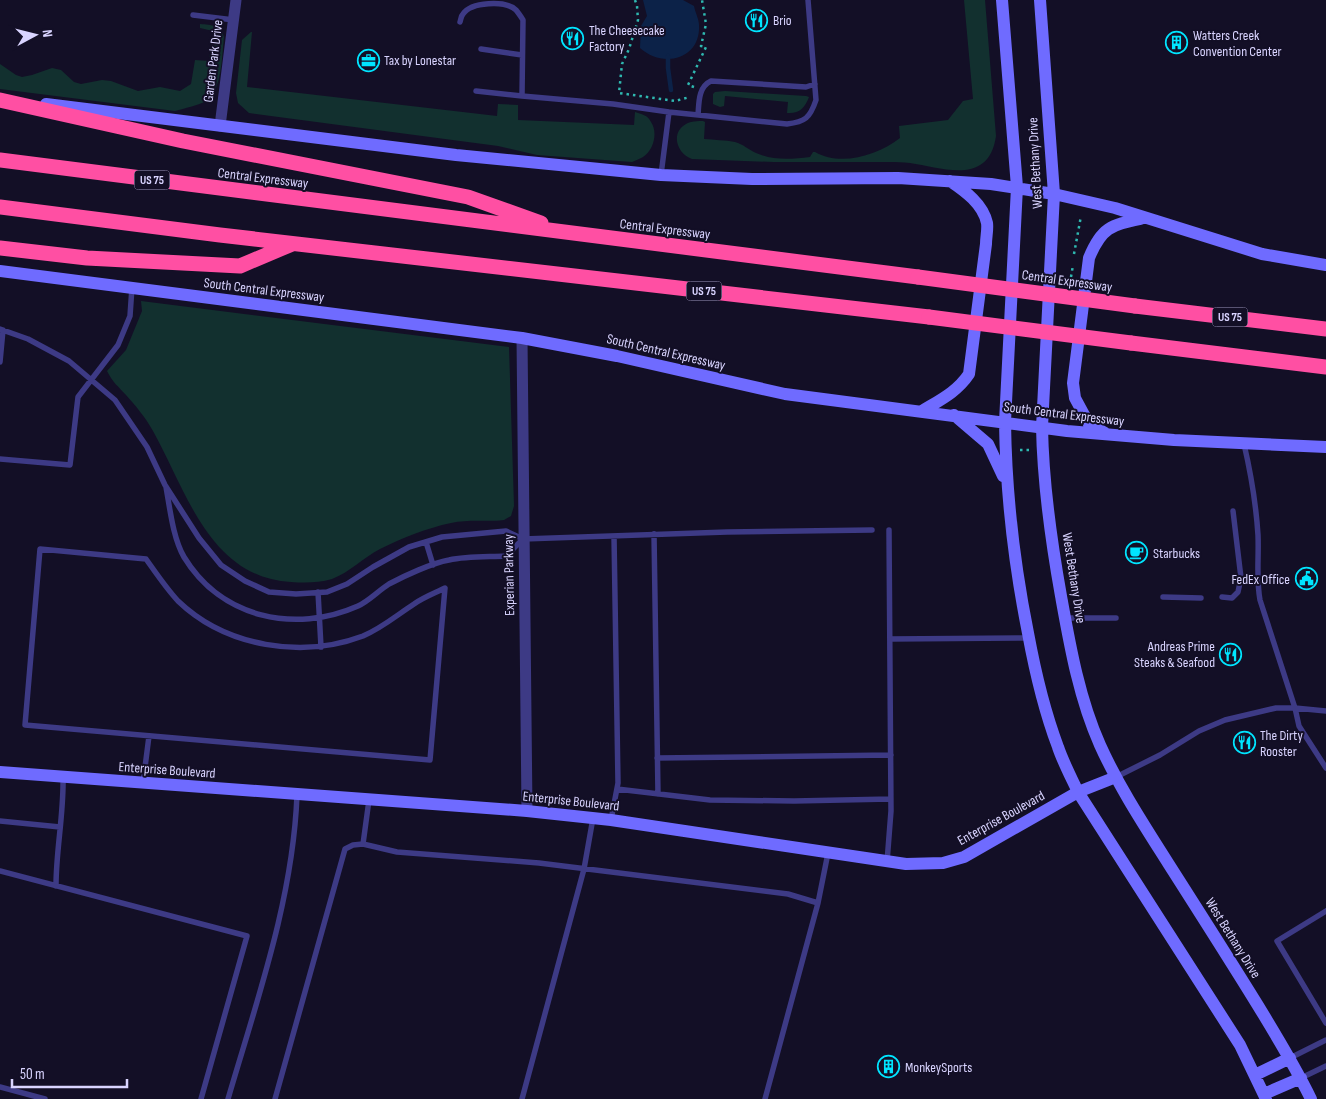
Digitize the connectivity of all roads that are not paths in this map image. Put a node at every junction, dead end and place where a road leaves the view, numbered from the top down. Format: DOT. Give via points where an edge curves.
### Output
graph roads {
  1 [pos="236,0"];
  2 [pos="808,0"];
  3 [pos="1002,0"];
  4 [pos="1040,0"];
  5 [pos="193,15"];
  6 [pos="234,20"];
  7 [pos="460,22"];
  8 [pos="481,49"];
  9 [pos="522,55"];
  10 [pos="815,84"];
  11 [pos="476,91"];
  12 [pos="522,96"];
  13 [pos="0,100"];
  14 [pos="669,112"];
  15 [pos="698,115"];
  16 [pos="220,126"];
  17 [pos="0,160"];
  18 [pos="660,175"];
  19 [pos="949,180"];
  20 [pos="1018,187"];
  21 [pos="1054,194"];
  22 [pos="0,208"];
  23 [pos="1147,218"];
  24 [pos="571,234"];
  25 [pos="293,244"];
  26 [pos="0,248"];
  27 [pos="1326,265"];
  28 [pos="0,271"];
  29 [pos="132,287"];
  30 [pos="1326,329"];
  31 [pos="1,330"];
  32 [pos="522,338"];
  33 [pos="0,362"];
  34 [pos="1326,367"];
  35 [pos="91,380"];
  36 [pos="922,411"];
  37 [pos="954,416"];
  38 [pos="1005,422"];
  39 [pos="1042,427"];
  40 [pos="1110,435"];
  41 [pos="1244,444"];
  42 [pos="1326,447"];
  43 [pos="0,459"];
  44 [pos="165,485"];
  45 [pos="1007,486"];
  46 [pos="1233,511"];
  47 [pos="872,530"];
  48 [pos="889,530"];
  49 [pos="654,534"];
  50 [pos="614,536"];
  51 [pos="523,539"];
  52 [pos="426,542"];
  53 [pos="433,565"];
  54 [pos="318,592"];
  55 [pos="1163,597"];
  56 [pos="1222,597"];
  57 [pos="1201,598"];
  58 [pos="319,618"];
  59 [pos="1065,618"];
  60 [pos="1116,618"];
  61 [pos="1029,638"];
  62 [pos="890,639"];
  63 [pos="321,647"];
  64 [pos="1295,708"];
  65 [pos="1326,711"];
  66 [pos="149,736"];
  67 [pos="890,755"];
  68 [pos="657,758"];
  69 [pos="1326,768"];
  70 [pos="0,772"];
  71 [pos="62,777"];
  72 [pos="1116,777"];
  73 [pos="143,783"];
  74 [pos="617,789"];
  75 [pos="1078,792"];
  76 [pos="297,794"];
  77 [pos="658,794"];
  78 [pos="890,799"];
  79 [pos="369,800"];
  80 [pos="527,811"];
  81 [pos="593,818"];
  82 [pos="611,820"];
  83 [pos="0,821"];
  84 [pos="60,827"];
  85 [pos="363,844"];
  86 [pos="828,853"];
  87 [pos="887,862"];
  88 [pos="584,869"];
  89 [pos="0,870"];
  90 [pos="56,886"];
  91 [pos="818,903"];
  92 [pos="1326,911"];
  93 [pos="1326,1023"];
  94 [pos="1326,1040"];
  95 [pos="1290,1058"];
  96 [pos="1326,1066"];
  97 [pos="1254,1075"];
  98 [pos="1301,1078"];
  99 [pos="0,1087"];
  100 [pos="20,1092"];
  101 [pos="1265,1096"];
  102 [pos="18,1099"];
  103 [pos="45,1099"];
  104 [pos="200,1099"];
  105 [pos="228,1099"];
  106 [pos="275,1099"];
  107 [pos="522,1099"];
  108 [pos="765,1099"];
  109 [pos="1311,1099"];
  1 -- 6 [label="street, Garden Park Drive"];
  2 -- 10 [label="lane"];
  3 -- 20 [label="main road, West Bethany Drive"];
  4 -- 21 [label="main road, West Bethany Drive"];
  5 -- 6 [label="lane"];
  6 -- 16 [label="street, Garden Park Drive"];
  7 -- 9 [label="lane" via="463,13 486,4 499,2 516,9 523,20"];
  8 -- 9 [label="lane"];
  9 -- 12 [label="lane"];
  10 -- 15 [label="lane" via="806,87 712,81 706,83 700,92"];
  10 -- 15 [label="lane" via="816,100 812,112 801,122 787,124"];
  11 -- 12 [label="lane"];
  12 -- 14 [label="lane"];
  13 -- 16 [label="main road"];
  13 -- 24 [label="highway" via="183,141 468,198"];
  14 -- 15 [label="lane"];
  14 -- 18 [label="lane"];
  16 -- 18 [label="main road" via="456,155"];
  17 -- 24 [label="highway, Central Expressway / US 75"];
  18 -- 19 [label="main road"];
  19 -- 20 [label="main road"];
  19 -- 36 [label="main road" via="966,191 979,207 986,223 986,244 969,374 954,392"];
  20 -- 21 [label="main road"];
  20 -- 38 [label="main road, West Bethany Drive"];
  21 -- 23 [label="main road"];
  21 -- 39 [label="main road, West Bethany Drive"];
  22 -- 25 [label="highway, US 75"];
  23 -- 27 [label="main road" via="1262,254"];
  23 -- 40 [label="main road" via="1106,230 1089,258 1073,383 1075,398 1089,424"];
  24 -- 30 [label="highway, Central Expressway / US 75, bridge"];
  25 -- 26 [label="highway" via="240,266 87,258"];
  25 -- 34 [label="highway, US 75, bridge" via="929,317"];
  28 -- 29 [label="main road, South Central Expressway"];
  29 -- 32 [label="main road, South Central Expressway"];
  29 -- 35 [label="lane" via="130,316 118,345"];
  31 -- 33 [label="lane"];
  31 -- 35 [label="lane" via="28,339 69,361"];
  32 -- 36 [label="main road, South Central Expressway" via="785,394"];
  32 -- 51 [label="street, Experian Parkway"];
  35 -- 43 [label="lane" via="78,397 70,465"];
  35 -- 44 [label="lane" via="115,400 148,447"];
  36 -- 37 [label="main road, South Central Expressway"];
  37 -- 38 [label="main road, South Central Expressway"];
  37 -- 45 [label="main road" via="988,444"];
  38 -- 39 [label="main road, South Central Expressway"];
  38 -- 45 [label="main road, West Bethany Drive"];
  39 -- 40 [label="main road, South Central Expressway"];
  39 -- 59 [label="main road, West Bethany Drive" via="1046,498"];
  40 -- 41 [label="main road, South Central Expressway"];
  41 -- 42 [label="main road, South Central Expressway"];
  41 -- 64 [label="lane" via="1256,512 1257,588"];
  44 -- 54 [label="lane" via="221,565 244,581 269,592"];
  44 -- 58 [label="lane" via="172,523 183,556 200,579 227,601 257,615 285,619"];
  45 -- 61 [label="main road, West Bethany Drive"];
  46 -- 56 [label="lane" via="1241,578 1238,592 1232,598"];
  47 -- 49 [label="lane"];
  48 -- 62 [label="lane"];
  49 -- 50 [label="lane"];
  49 -- 68 [label="lane"];
  50 -- 51 [label="lane"];
  50 -- 74 [label="lane"];
  51 -- 52 [label="lane" via="506,531 442,537"];
  51 -- 53 [label="lane" via="506,556 448,560"];
  51 -- 80 [label="street, Experian Parkway"];
  52 -- 53 [label="lane"];
  52 -- 54 [label="lane" via="409,547 347,584"];
  53 -- 58 [label="lane" via="389,584 359,606"];
  54 -- 58 [label="lane"];
  55 -- 57 [label="lane"];
  58 -- 63 [label="lane"];
  59 -- 60 [label="lane"];
  59 -- 72 [label="main road, West Bethany Drive" via="1081,692"];
  61 -- 62 [label="lane"];
  61 -- 75 [label="main road, West Bethany Drive" via="1046,712"];
  62 -- 67 [label="lane"];
  63 -- 66 [label="lane" via="379,628 415,603 445,588 430,760"];
  63 -- 66 [label="lane" via="278,647 237,637 206,622 179,602 146,559 40,549 25,725"];
  64 -- 65 [label="lane"];
  64 -- 69 [label="lane" via="1299,726"];
  64 -- 72 [label="lane" via="1276,708 1225,720"];
  66 -- 73 [label="lane"];
  67 -- 68 [label="lane"];
  67 -- 78 [label="lane"];
  68 -- 77 [label="lane"];
  70 -- 71 [label="main road, Enterprise Boulevard"];
  71 -- 73 [label="main road, Enterprise Boulevard"];
  71 -- 84 [label="lane"];
  72 -- 75 [label="main road, Enterprise Boulevard"];
  72 -- 95 [label="main road, West Bethany Drive"];
  73 -- 76 [label="main road, Enterprise Boulevard"];
  74 -- 77 [label="lane"];
  74 -- 82 [label="lane"];
  75 -- 87 [label="main road, Enterprise Boulevard" via="964,857 943,863"];
  75 -- 97 [label="main road, West Bethany Drive" via="1240,1045"];
  76 -- 79 [label="main road, Enterprise Boulevard"];
  76 -- 105 [label="lane" via="285,895"];
  77 -- 78 [label="lane" via="710,800"];
  78 -- 87 [label="lane"];
  79 -- 80 [label="main road, Enterprise Boulevard"];
  79 -- 85 [label="lane"];
  80 -- 81 [label="main road, Enterprise Boulevard"];
  81 -- 82 [label="main road, Enterprise Boulevard"];
  81 -- 88 [label="lane"];
  82 -- 86 [label="main road, Enterprise Boulevard"];
  83 -- 84 [label="lane"];
  84 -- 90 [label="lane"];
  85 -- 88 [label="lane" via="397,852"];
  85 -- 106 [label="lane" via="345,849"];
  86 -- 87 [label="main road, Enterprise Boulevard"];
  86 -- 91 [label="lane"];
  88 -- 91 [label="lane" via="788,894"];
  88 -- 107 [label="lane"];
  89 -- 90 [label="lane"];
  90 -- 104 [label="lane" via="247,936"];
  91 -- 108 [label="lane"];
  92 -- 93 [label="lane" via="1277,941"];
  94 -- 95 [label="lane"];
  95 -- 97 [label="main road"];
  95 -- 98 [label="main road, West Bethany Drive"];
  96 -- 98 [label="lane"];
  97 -- 101 [label="main road, West Bethany Drive"];
  98 -- 101 [label="main road"];
  98 -- 109 [label="main road, West Bethany Drive"];
  99 -- 100 [label="lane"];
  100 -- 102 [label="lane"];
  100 -- 103 [label="lane"];
}
